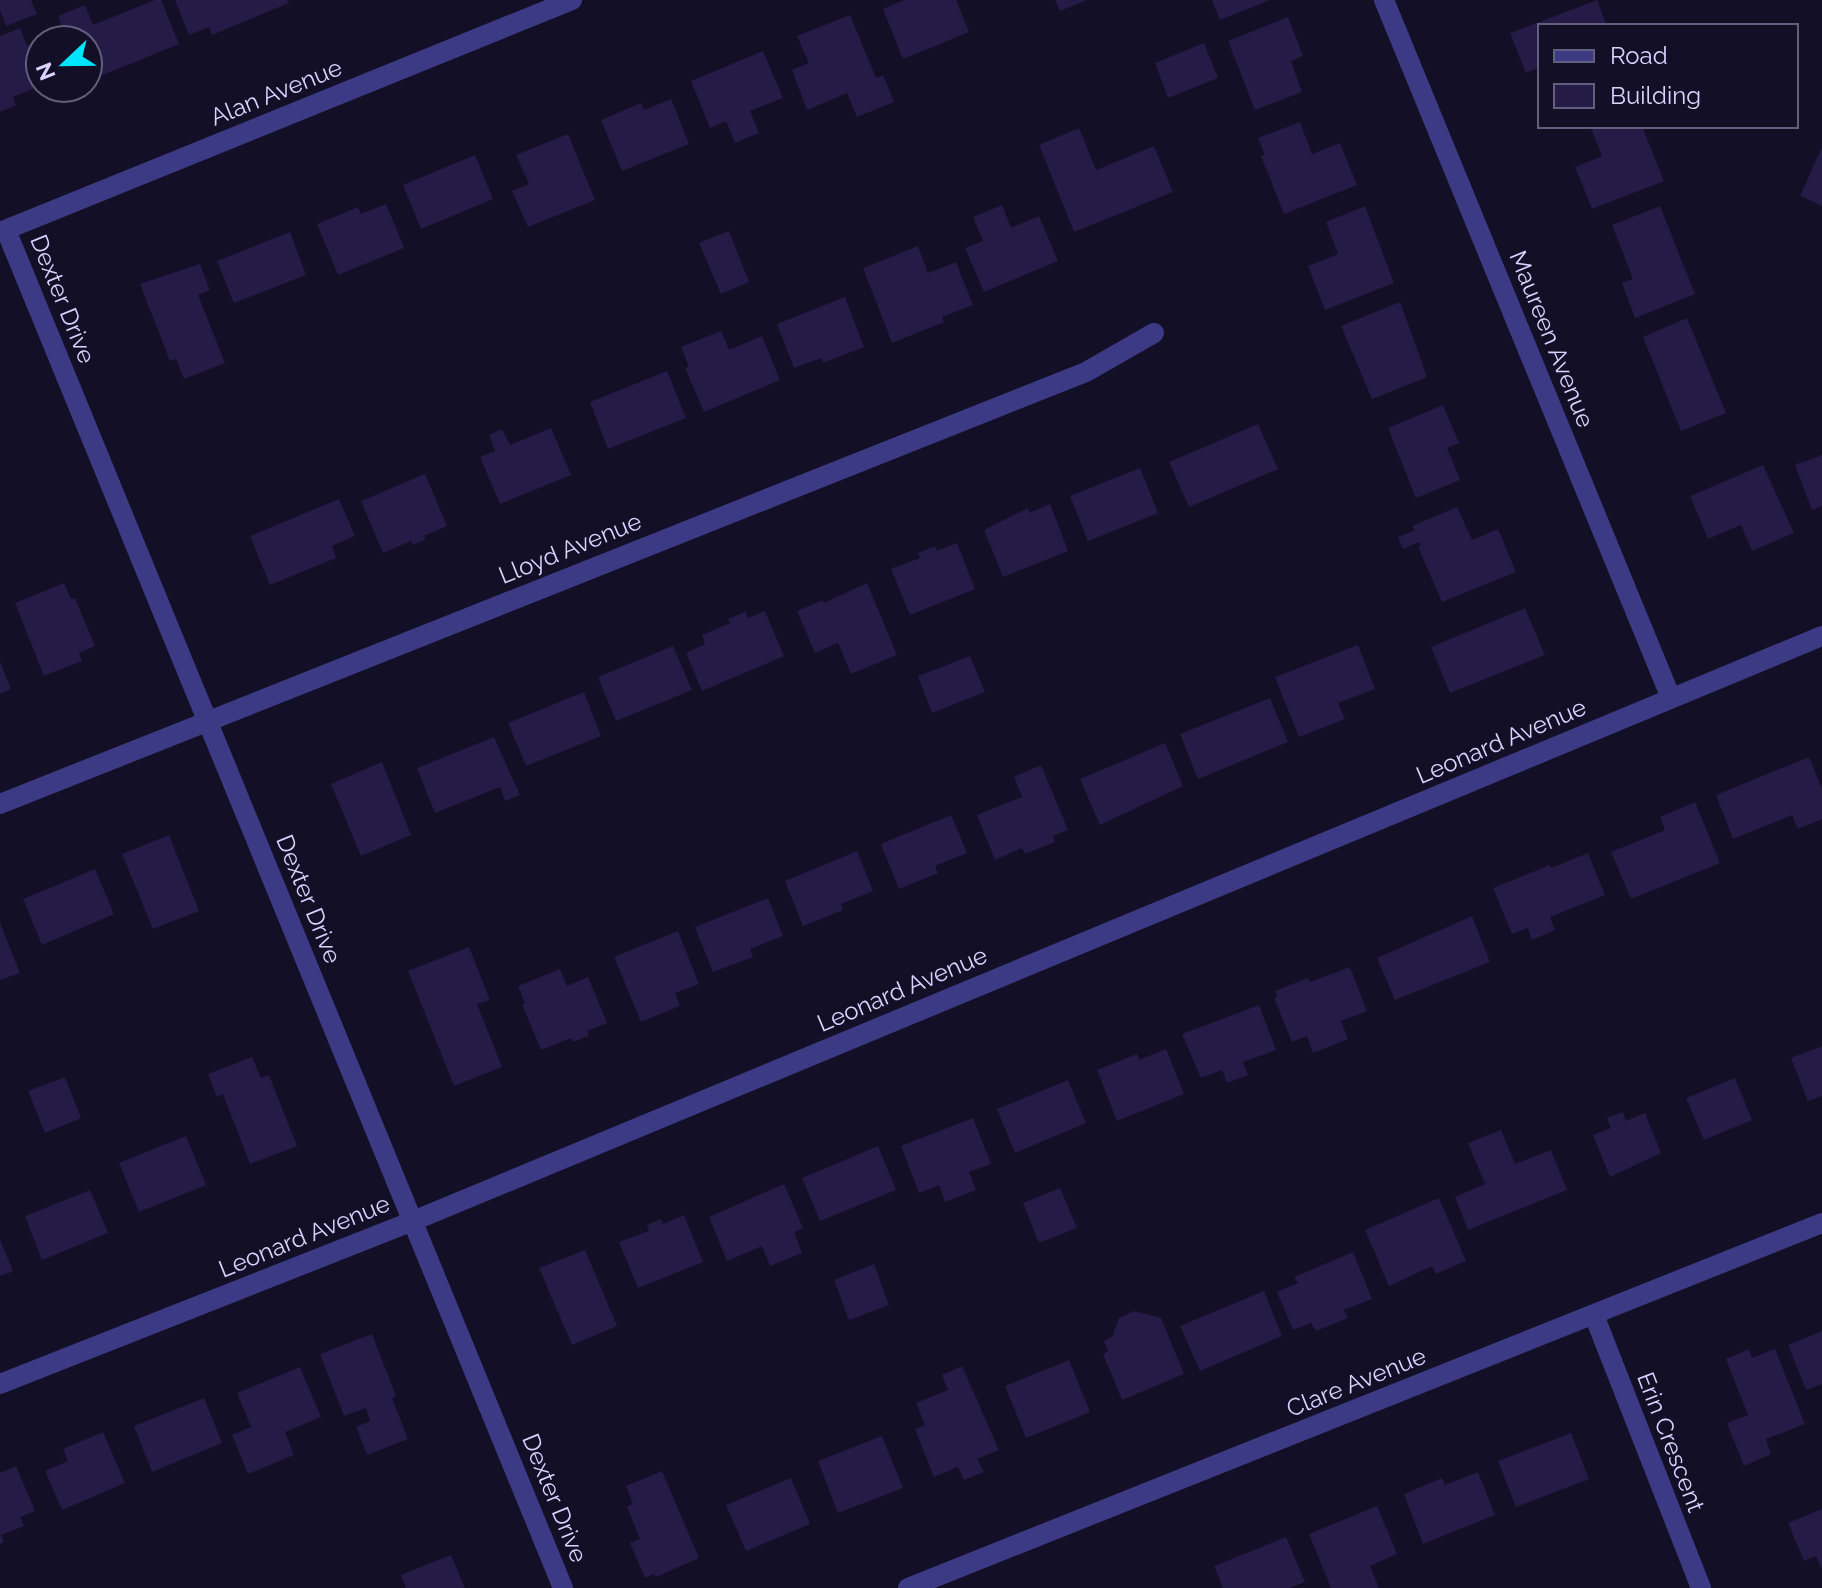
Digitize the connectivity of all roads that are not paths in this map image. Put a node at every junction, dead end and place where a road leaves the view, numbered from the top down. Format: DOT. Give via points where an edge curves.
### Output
graph roads {
  1 [pos="572,0"];
  2 [pos="1384,0"];
  3 [pos="3,231"];
  4 [pos="1154,333"];
  5 [pos="1822,636"];
  6 [pos="1671,698"];
  7 [pos="207,720"];
  8 [pos="0,804"];
  9 [pos="413,1221"];
  10 [pos="1822,1223"];
  11 [pos="1594,1315"];
  12 [pos="0,1384"];
  13 [pos="563,1588"];
  14 [pos="908,1588"];
  15 [pos="1701,1588"];
  1 -- 3 [label="street, Alan Avenue"];
  2 -- 6 [label="street, Maureen Avenue"];
  3 -- 7 [label="street, Dexter Drive"];
  4 -- 7 [label="street, Lloyd Avenue" via="1086,372"];
  5 -- 6 [label="street, Leonard Avenue"];
  6 -- 9 [label="street, Leonard Avenue"];
  7 -- 8 [label="street, Lloyd Avenue"];
  7 -- 9 [label="street, Dexter Drive"];
  9 -- 12 [label="street, Leonard Avenue"];
  9 -- 13 [label="street, Dexter Drive"];
  10 -- 11 [label="street, Clare Avenue"];
  11 -- 14 [label="street, Clare Avenue"];
  11 -- 15 [label="street, Erin Crescent"];
}
